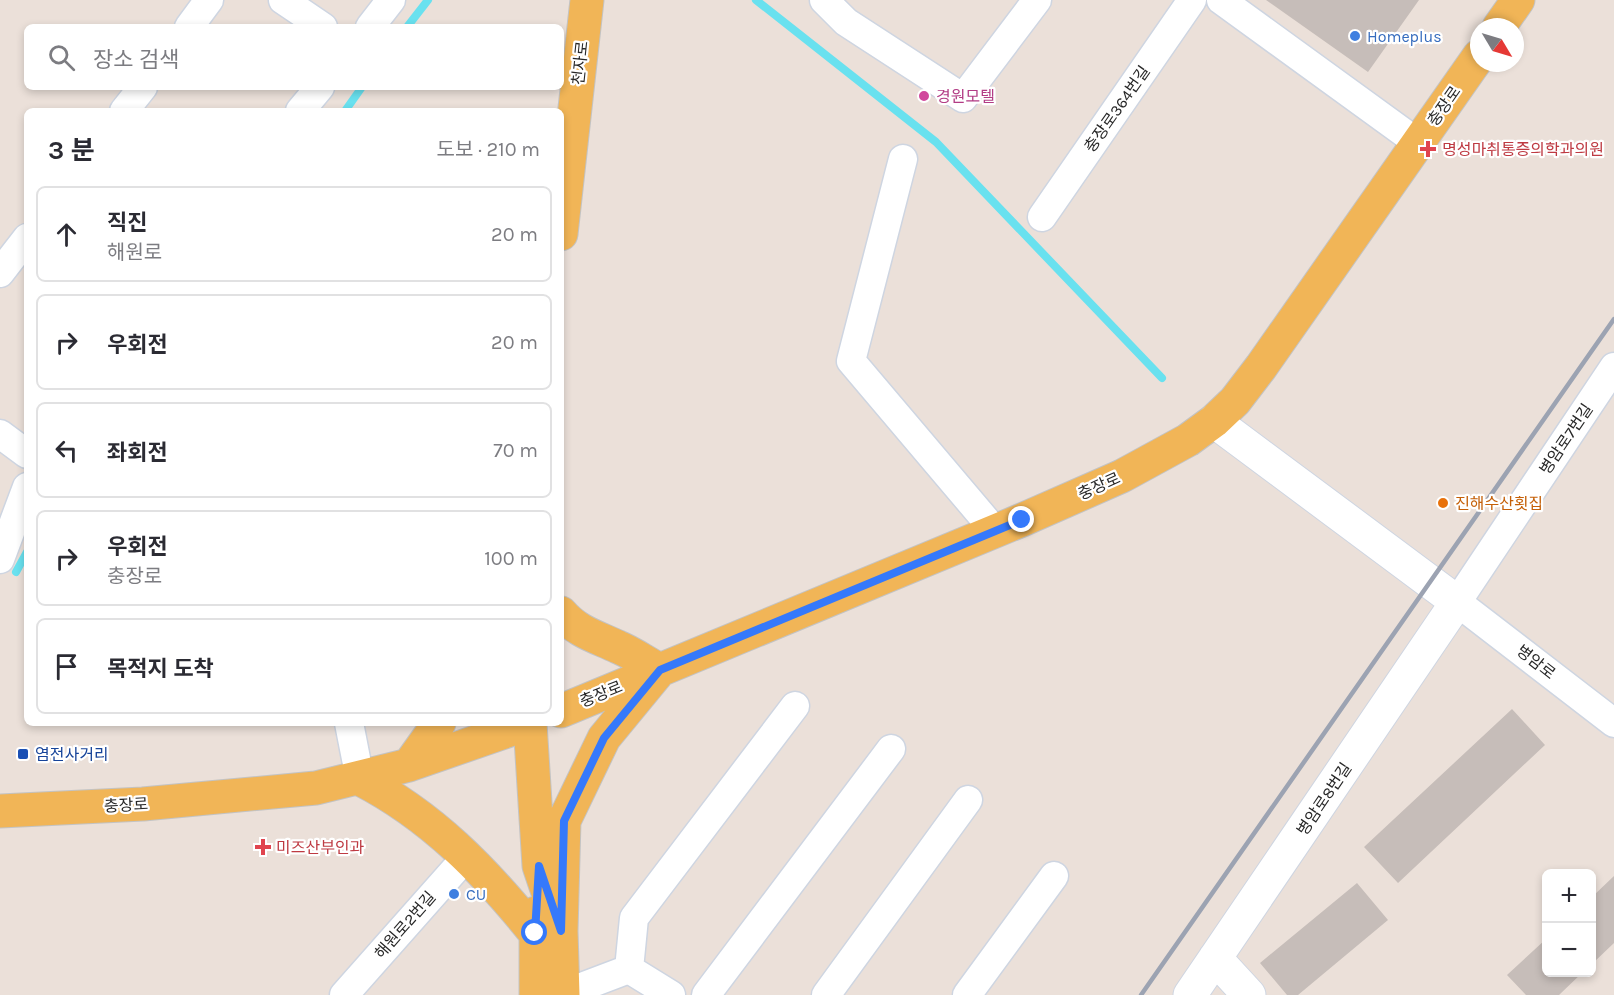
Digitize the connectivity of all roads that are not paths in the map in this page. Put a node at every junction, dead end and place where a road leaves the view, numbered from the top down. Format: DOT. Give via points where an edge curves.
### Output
graph roads {
  1 [pos="209,0"];
  2 [pos="283,0"];
  3 [pos="391,0"];
  4 [pos="587,0"];
  5 [pos="824,0"];
  6 [pos="1192,0"];
  7 [pos="1221,0"];
  8 [pos="1518,0"];
  9 [pos="1030,3"];
  10 [pos="1506,18"];
  11 [pos="191,24"];
  12 [pos="319,24"];
  13 [pos="372,24"];
  14 [pos="1470,69"];
  15 [pos="141,90"];
  16 [pos="318,90"];
  17 [pos="126,108"];
  18 [pos="302,108"];
  19 [pos="1418,142"];
  20 [pos="903,159"];
  21 [pos="564,207"];
  22 [pos="1042,217"];
  23 [pos="24,242"];
  24 [pos="0,273"];
  25 [pos="1614,367"];
  26 [pos="1214,421"];
  27 [pos="0,434"];
  28 [pos="24,452"];
  29 [pos="24,495"];
  30 [pos="995,531"];
  31 [pos="0,559"];
  32 [pos="1457,602"];
  33 [pos="564,616"];
  34 [pos="660,670"];
  35 [pos="795,706"];
  36 [pos="564,710"];
  37 [pos="1614,723"];
  38 [pos="350,726"];
  39 [pos="437,726"];
  40 [pos="521,726"];
  41 [pos="530,726"];
  42 [pos="891,749"];
  43 [pos="409,765"];
  44 [pos="360,779"];
  45 [pos="968,800"];
  46 [pos="0,812"];
  47 [pos="467,855"];
  48 [pos="1054,876"];
  49 [pos="548,932"];
  50 [pos="1215,958"];
  51 [pos="629,969"];
  52 [pos="344,995"];
  53 [pos="536,995"];
  54 [pos="563,995"];
  55 [pos="671,995"];
  56 [pos="706,995"];
  57 [pos="826,995"];
  58 [pos="967,995"];
  59 [pos="1190,995"];
  60 [pos="1249,995"];
  1 -- 11 [label="street"];
  2 -- 12 [label="street"];
  3 -- 13 [label="street"];
  4 -- 21 [label="main road, 천자로"];
  5 -- 9 [label="street" via="846,22 963,98"];
  6 -- 22 [label="street, 충장로364번길"];
  7 -- 19 [label="street"];
  8 -- 10 [label="main road"];
  14 -- 19 [label="main road, 충장로"];
  15 -- 17 [label="street"];
  16 -- 18 [label="street"];
  19 -- 26 [label="main road, 충장로" via="1261,367"];
  20 -- 30 [label="street" via="851,361"];
  23 -- 24 [label="street"];
  25 -- 32 [label="street, 병암로7번길"];
  26 -- 30 [label="main road, 충장로" via="1122,476"];
  26 -- 32 [label="street"];
  27 -- 28 [label="street"];
  29 -- 31 [label="street"];
  30 -- 34 [label="main road, 충장로"];
  32 -- 37 [label="street, 병암로"];
  32 -- 50 [label="street, 병암로8번길"];
  33 -- 34 [label="main road" via="587,634"];
  34 -- 36 [label="main road, 충장로"];
  34 -- 49 [label="main road" via="604,738 564,821"];
  35 -- 51 [label="street" via="634,918"];
  38 -- 44 [label="street"];
  39 -- 43 [label="main road"];
  40 -- 43 [label="main road, 충장로"];
  41 -- 49 [label="main road" via="539,866"];
  42 -- 56 [label="street"];
  43 -- 44 [label="main road, 충장로"];
  44 -- 46 [label="main road, 충장로" via="316,788 143,804"];
  44 -- 47 [label="main road" via="402,802"];
  45 -- 57 [label="street"];
  47 -- 49 [label="main road" via="502,893"];
  47 -- 52 [label="street, 해원로2번길"];
  48 -- 58 [label="street"];
  49 -- 53 [label="main road"];
  49 -- 54 [label="main road"];
  50 -- 59 [label="street, 병암로8번길"];
  50 -- 60 [label="street"];
  51 -- 54 [label="street"];
  51 -- 55 [label="street"];
}
